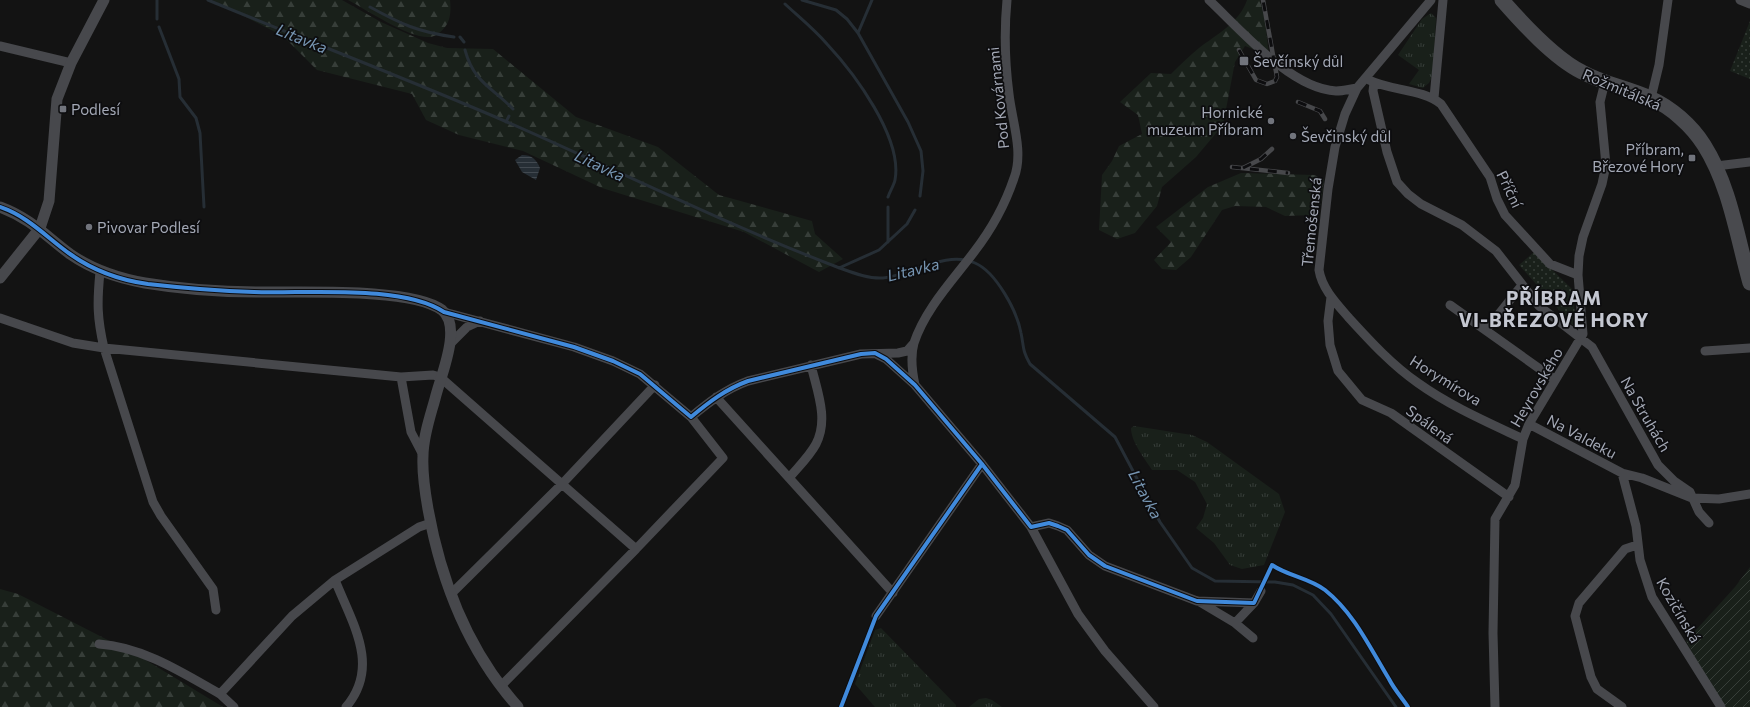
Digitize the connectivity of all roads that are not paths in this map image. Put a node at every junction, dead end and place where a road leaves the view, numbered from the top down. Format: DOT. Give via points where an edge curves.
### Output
graph roads {
  1 [pos="104,0"];
  2 [pos="1007,0"];
  3 [pos="1209,0"];
  4 [pos="1431,0"];
  5 [pos="1442,0"];
  6 [pos="1502,0"];
  7 [pos="1668,0"];
  8 [pos="1740,0"];
  9 [pos="1750,4"];
  10 [pos="0,46"];
  11 [pos="71,63"];
  12 [pos="1370,81"];
  13 [pos="1605,82"];
  14 [pos="1357,88"];
  15 [pos="1434,98"];
  16 [pos="1651,98"];
  17 [pos="1750,162"];
  18 [pos="1716,166"];
  19 [pos="0,207"];
  20 [pos="40,228"];
  21 [pos="100,272"];
  22 [pos="1578,276"];
  23 [pos="0,278"];
  24 [pos="1750,283"];
  25 [pos="1522,285"];
  26 [pos="1331,297"];
  27 [pos="1450,305"];
  28 [pos="444,312"];
  29 [pos="0,318"];
  30 [pos="480,321"];
  31 [pos="1486,330"];
  32 [pos="1580,340"];
  33 [pos="451,343"];
  34 [pos="914,344"];
  35 [pos="104,348"];
  36 [pos="1750,348"];
  37 [pos="1705,351"];
  38 [pos="875,353"];
  39 [pos="811,366"];
  40 [pos="401,377"];
  41 [pos="440,377"];
  42 [pos="1554,379"];
  43 [pos="656,385"];
  44 [pos="915,385"];
  45 [pos="716,397"];
  46 [pos="691,416"];
  47 [pos="1529,424"];
  48 [pos="1522,439"];
  49 [pos="423,455"];
  50 [pos="982,464"];
  51 [pos="1622,473"];
  52 [pos="789,478"];
  53 [pos="562,484"];
  54 [pos="1750,494"];
  55 [pos="1509,497"];
  56 [pos="1692,498"];
  57 [pos="431,523"];
  58 [pos="1709,523"];
  59 [pos="1031,527"];
  60 [pos="1637,545"];
  61 [pos="636,549"];
  62 [pos="335,580"];
  63 [pos="1261,592"];
  64 [pos="893,593"];
  65 [pos="451,594"];
  66 [pos="1197,600"];
  67 [pos="1254,603"];
  68 [pos="216,610"];
  69 [pos="876,616"];
  70 [pos="1235,623"];
  71 [pos="1253,638"];
  72 [pos="99,644"];
  73 [pos="501,686"];
  74 [pos="220,694"];
  75 [pos="234,707"];
  76 [pos="346,707"];
  77 [pos="518,707"];
  78 [pos="1154,707"];
  79 [pos="1495,707"];
  80 [pos="1622,707"];
  81 [pos="1721,707"];
  1 -- 11 [label="street"];
  2 -- 34 [label="street, Pod Kovárnami" via="1006,60 1018,159 1015,176 990,230 930,312"];
  3 -- 14 [label="street" via="1292,75 1323,89 1335,91"];
  4 -- 12 [label="street, Třemošenská"];
  5 -- 15 [label="street"];
  6 -- 13 [label="main road, Rožmitálská" via="1527,28 1574,67"];
  7 -- 16 [label="street" via="1659,65"];
  8 -- 9 [label="street"];
  10 -- 11 [label="street"];
  11 -- 20 [label="street" via="57,99 50,201"];
  12 -- 14 [label="street, Třemošenská"];
  12 -- 15 [label="street"];
  12 -- 25 [label="street, Na Struhách" via="1397,182 1421,204 1479,236 1496,251"];
  13 -- 16 [label="main road, Rožmitálská"];
  13 -- 22 [label="street, Heyrovského" via="1600,102 1606,165 1583,237"];
  14 -- 26 [label="street, Třemošenská" via="1335,147 1328,189 1319,270 1320,278"];
  15 -- 22 [label="street, Příční" via="1441,104 1490,176 1497,199 1506,215 1550,264"];
  16 -- 18 [label="main road, Rožmitálská" via="1673,112 1695,133"];
  17 -- 18 [label="street"];
  18 -- 24 [label="main road, Rožmitálská"];
  19 -- 20 [label="street"];
  20 -- 21 [label="street" via="69,253"];
  20 -- 23 [label="street"];
  21 -- 28 [label="street" via="148,284 206,290 337,292 389,296 419,301"];
  21 -- 35 [label="street" via="98,323"];
  22 -- 32 [label="street, Heyrovského" via="1583,326"];
  25 -- 31 [label="street"];
  25 -- 32 [label="street, Na Struhách" via="1540,306"];
  26 -- 48 [label="street, Horymírova" via="1361,332 1418,383 1448,402"];
  26 -- 55 [label="street, Spálená" via="1328,321 1330,345 1338,371 1362,400 1391,413"];
  27 -- 31 [label="street"];
  28 -- 30 [label="street"];
  28 -- 33 [label="street" via="452,330"];
  29 -- 35 [label="street" via="73,343"];
  30 -- 33 [label="street" via="467,327"];
  30 -- 43 [label="street" via="574,347 613,361"];
  31 -- 42 [label="street"];
  32 -- 42 [label="street, Heyrovského"];
  32 -- 56 [label="street, Na Struhách" via="1592,347 1658,464 1666,474 1690,492"];
  33 -- 41 [label="street"];
  34 -- 38 [label="street" via="907,351 898,354"];
  34 -- 44 [label="street" via="911,364"];
  35 -- 40 [label="street"];
  35 -- 68 [label="street" via="153,502 213,588"];
  36 -- 37 [label="street"];
  38 -- 39 [label="street"];
  38 -- 44 [label="street"];
  39 -- 45 [label="street" via="748,381"];
  39 -- 52 [label="street" via="822,416 821,429 816,445"];
  40 -- 41 [label="street"];
  40 -- 49 [label="street" via="411,432"];
  41 -- 49 [label="street"];
  41 -- 53 [label="street"];
  42 -- 47 [label="street, Heyrovského"];
  43 -- 46 [label="street"];
  43 -- 53 [label="street"];
  44 -- 50 [label="street"];
  45 -- 46 [label="street"];
  45 -- 52 [label="street"];
  46 -- 61 [label="street" via="723,458"];
  47 -- 48 [label="street, Heyrovského"];
  47 -- 51 [label="street, Na Valdeku"];
  48 -- 55 [label="street, Heyrovského" via="1515,485"];
  49 -- 57 [label="street" via="423,480"];
  50 -- 59 [label="street"];
  50 -- 64 [label="street"];
  51 -- 56 [label="street" via="1642,478"];
  51 -- 60 [label="street, Kozičínská" via="1636,526"];
  52 -- 64 [label="street"];
  53 -- 61 [label="street"];
  53 -- 65 [label="street"];
  54 -- 56 [label="street" via="1719,499"];
  55 -- 79 [label="street, Heyrovského" via="1495,519"];
  56 -- 58 [label="street, Na Struhách" via="1699,512"];
  57 -- 62 [label="street" via="419,527"];
  57 -- 65 [label="street"];
  59 -- 66 [label="street" via="1049,523 1058,526 1067,530 1089,555 1105,566"];
  59 -- 78 [label="street" via="1078,614 1105,651"];
  60 -- 80 [label="street" via="1625,549 1579,603 1575,616 1591,677 1598,689"];
  60 -- 81 [label="street, Kozičínská" via="1652,597"];
  61 -- 73 [label="street"];
  62 -- 74 [label="street" via="292,616"];
  62 -- 76 [label="street" via="363,656 364,671 360,686"];
  63 -- 67 [label="street"];
  64 -- 69 [label="street"];
  65 -- 73 [label="street" via="463,622"];
  66 -- 67 [label="street"];
  66 -- 70 [label="street"];
  67 -- 70 [label="street"];
  70 -- 71 [label="street"];
  72 -- 74 [label="street" via="118,646 169,666"];
  73 -- 77 [label="street"];
  74 -- 75 [label="street"];
}
